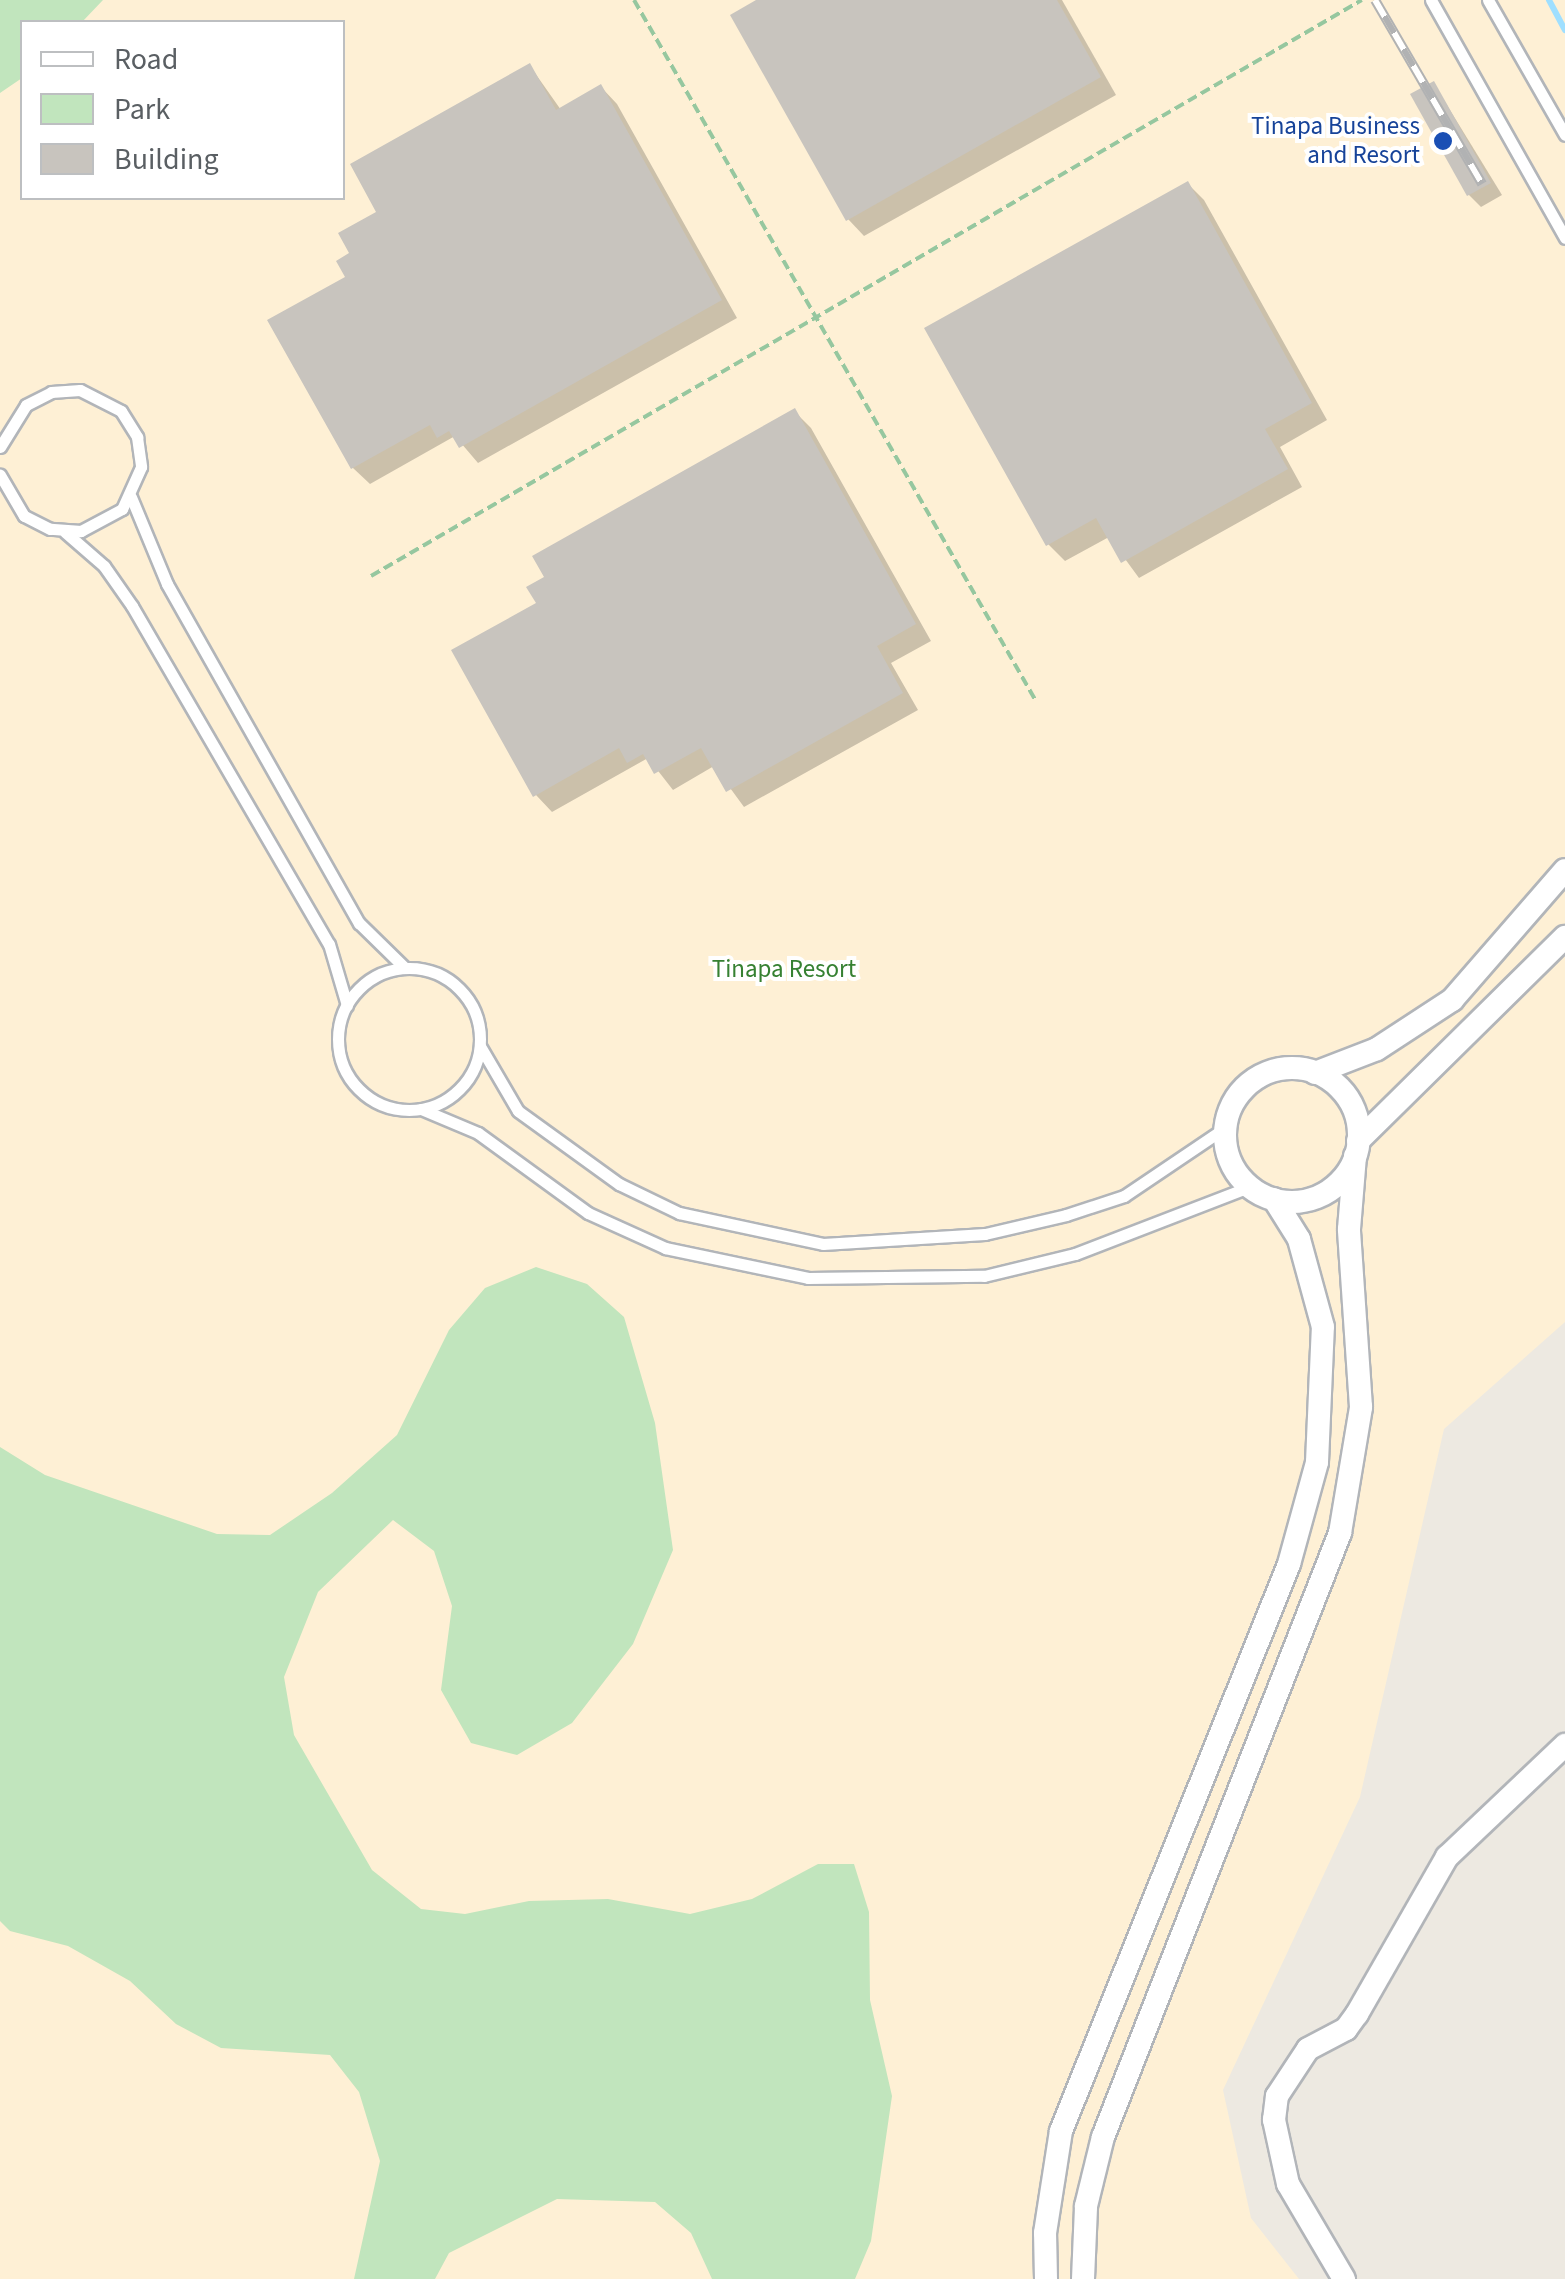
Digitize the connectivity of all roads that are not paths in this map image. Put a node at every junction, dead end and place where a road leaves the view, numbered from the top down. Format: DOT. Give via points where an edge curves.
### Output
graph roads {
  1 [pos="1431,0"];
  2 [pos="1488,0"];
  3 [pos="1565,135"];
  4 [pos="1565,238"];
  5 [pos="0,447"];
  6 [pos="0,475"];
  7 [pos="131,497"];
  8 [pos="66,532"];
  9 [pos="1565,870"];
  10 [pos="1565,938"];
  11 [pos="405,968"];
  12 [pos="347,1005"];
  13 [pos="480,1046"];
  14 [pos="1316,1073"];
  15 [pos="421,1109"];
  16 [pos="1226,1128"];
  17 [pos="1357,1148"];
  18 [pos="1250,1187"];
  19 [pos="1274,1200"];
  20 [pos="1565,1745"];
  21 [pos="1046,2279"];
  22 [pos="1083,2279"];
  23 [pos="1344,2279"];
  1 -- 4 [label="lane"];
  2 -- 3 [label="lane"];
  5 -- 7 [label="lane" via="15,415 38,397 66,390 95,394 121,411 137,437 141,468"];
  6 -- 8 [label="lane" via="24,516"];
  7 -- 8 [label="lane" via="110,520"];
  7 -- 11 [label="lane" via="166,584 350,906"];
  8 -- 12 [label="lane" via="104,566 132,606 328,944"];
  9 -- 14 [label="street" via="1452,1000 1377,1049"];
  10 -- 17 [label="street"];
  11 -- 12 [label="lane" via="378,976"];
  11 -- 13 [label="lane" via="434,972 460,989 477,1015"];
  12 -- 15 [label="lane" via="338,1046 354,1084 390,1108"];
  13 -- 15 [label="lane" via="461,1088"];
  13 -- 16 [label="lane" via="518,1112 619,1184 679,1213 824,1244 985,1234 1066,1214 1124,1196"];
  14 -- 16 [label="street" via="1288,1068 1251,1082"];
  14 -- 17 [label="street" via="1349,1100"];
  15 -- 18 [label="lane" via="466,1126 588,1212 665,1248 808,1278 984,1276 1093,1248"];
  16 -- 18 [label="street" via="1228,1155"];
  17 -- 19 [label="street" via="1340,1180 1317,1197"];
  17 -- 22 [label="street" via="1349,1228 1360,1407 1340,1533 1103,2137 1086,2206"];
  18 -- 19 [label="street"];
  19 -- 21 [label="street" via="1299,1239 1324,1328 1317,1462 1289,1564 1061,2131 1045,2234"];
  20 -- 23 [label="street" via="1447,1857 1357,2014 1346,2028 1308,2048 1277,2096 1274,2120 1284,2171"];
}
